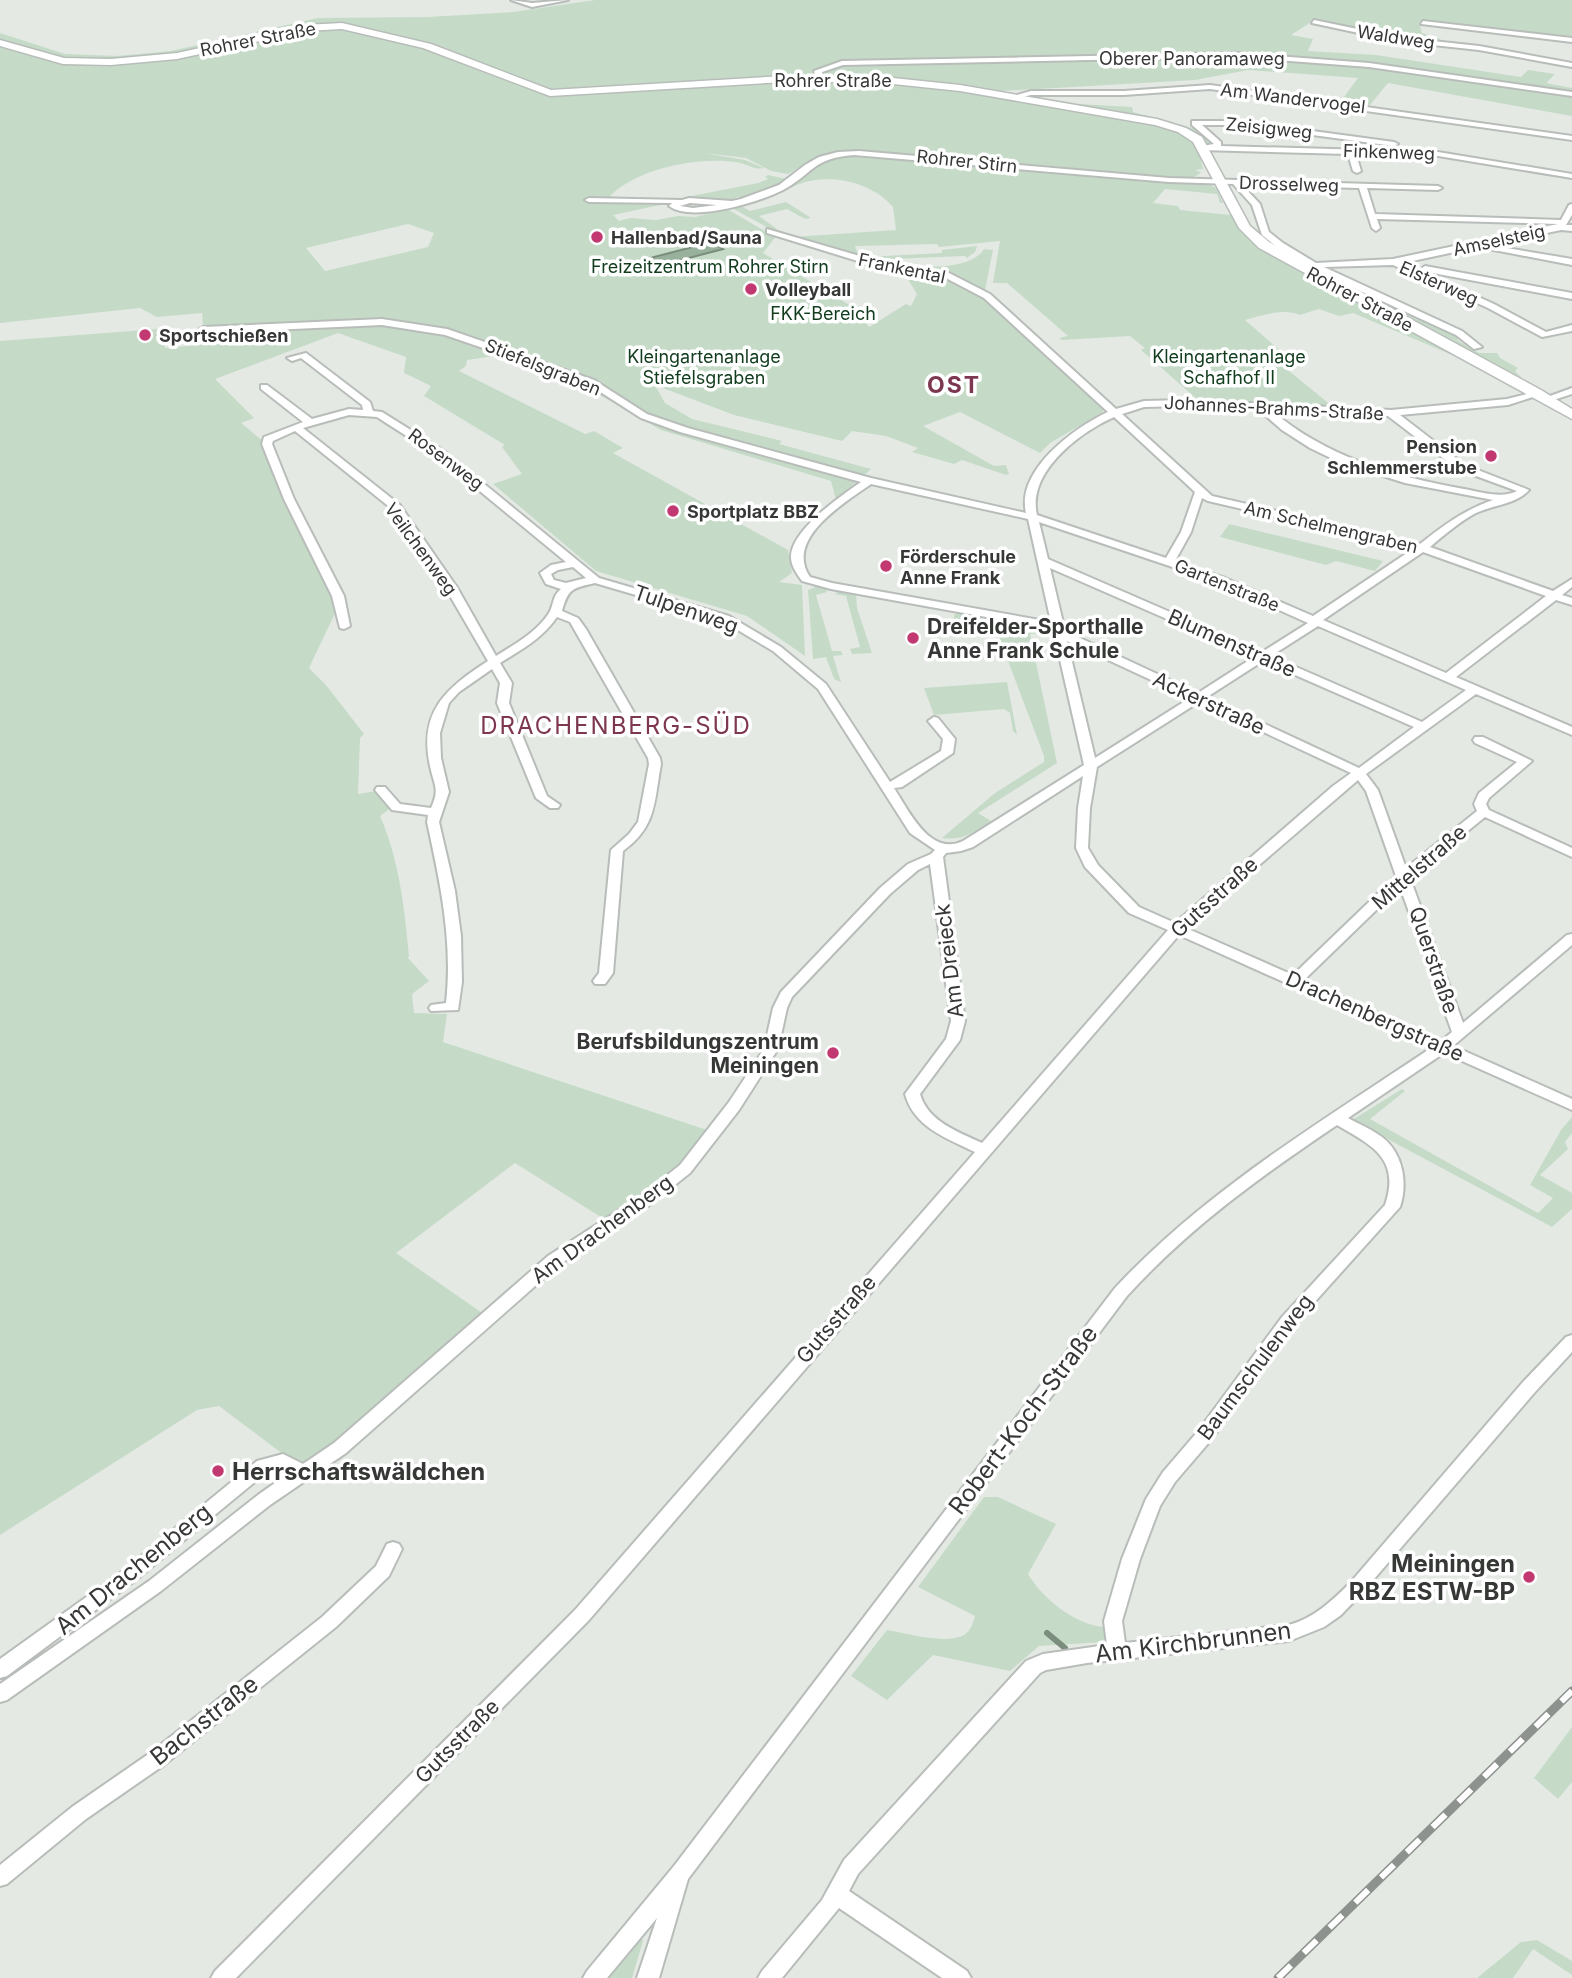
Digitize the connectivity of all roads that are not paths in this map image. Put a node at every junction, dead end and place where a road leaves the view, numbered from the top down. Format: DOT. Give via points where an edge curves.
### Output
graph roads {
  1 [pos="514,0"];
  2 [pos="565,0"];
  3 [pos="1314,22"];
  4 [pos="1423,23"];
  5 [pos="1572,40"];
  6 [pos="0,43"];
  7 [pos="1572,65"];
  8 [pos="820,78"];
  9 [pos="1572,94"];
  10 [pos="1014,97"];
  11 [pos="1572,138"];
  12 [pos="1210,148"];
  13 [pos="1351,151"];
  14 [pos="1414,153"];
  15 [pos="1357,171"];
  16 [pos="1572,176"];
  17 [pos="1217,181"];
  18 [pos="1235,182"];
  19 [pos="1362,186"];
  20 [pos="1438,188"];
  21 [pos="589,200"];
  22 [pos="1572,206"];
  23 [pos="1373,216"];
  24 [pos="1562,225"];
  25 [pos="1376,228"];
  26 [pos="1572,228"];
  27 [pos="770,231"];
  28 [pos="1474,245"];
  29 [pos="1393,262"];
  30 [pos="1572,262"];
  31 [pos="1308,266"];
  32 [pos="1572,296"];
  33 [pos="1572,328"];
  34 [pos="203,330"];
  35 [pos="1476,346"];
  36 [pos="292,358"];
  37 [pos="264,387"];
  38 [pos="1572,391"];
  39 [pos="1541,396"];
  40 [pos="1261,407"];
  41 [pos="368,411"];
  42 [pos="1115,412"];
  43 [pos="1391,413"];
  44 [pos="1572,415"];
  45 [pos="309,422"];
  46 [pos="296,427"];
  47 [pos="869,481"];
  48 [pos="1199,493"];
  49 [pos="1506,499"];
  50 [pos="1034,517"];
  51 [pos="1422,548"];
  52 [pos="1043,561"];
  53 [pos="1169,562"];
  54 [pos="574,564"];
  55 [pos="595,580"];
  56 [pos="1572,582"];
  57 [pos="567,587"];
  58 [pos="1553,595"];
  59 [pos="1572,602"];
  60 [pos="556,613"];
  61 [pos="1315,622"];
  62 [pos="344,626"];
  63 [pos="1059,630"];
  64 [pos="1263,656"];
  65 [pos="495,662"];
  66 [pos="1448,677"];
  67 [pos="1475,689"];
  68 [pos="1199,698"];
  69 [pos="934,721"];
  70 [pos="1421,726"];
  71 [pos="1572,731"];
  72 [pos="1479,740"];
  73 [pos="1091,766"];
  74 [pos="1358,772"];
  75 [pos="887,786"];
  76 [pos="381,790"];
  77 [pos="554,805"];
  78 [pos="433,812"];
  79 [pos="1484,812"];
  80 [pos="945,852"];
  81 [pos="1572,853"];
  82 [pos="1404,876"];
  83 [pos="1176,930"];
  84 [pos="1572,938"];
  85 [pos="1296,980"];
  86 [pos="600,981"];
  87 [pos="436,1008"];
  88 [pos="1460,1033"];
  89 [pos="1443,1046"];
  90 [pos="1570,1102"];
  91 [pos="1339,1119"];
  92 [pos="983,1150"];
  93 [pos="1572,1341"];
  94 [pos="303,1473"];
  95 [pos="393,1549"];
  96 [pos="1119,1652"];
  97 [pos="0,1670"];
  98 [pos="0,1694"];
  99 [pos="681,1873"];
  100 [pos="0,1877"];
  101 [pos="837,1895"];
  102 [pos="222,1978"];
  103 [pos="594,1978"];
  104 [pos="648,1978"];
  105 [pos="769,1978"];
  106 [pos="960,1978"];
  1 -- 2 [label="street" via="532,5"];
  3 -- 7 [label="street, Waldweg" via="1396,39 1481,44"];
  4 -- 5 [label="street"];
  6 -- 8 [label="main road, Rohrer Straße" via="50,59 104,63 164,58 305,28 342,26 457,56 550,93"];
  8 -- 9 [label="street, Oberer Panoramaweg" via="822,68 842,63 1237,55 1369,65"];
  8 -- 10 [label="main road, Rohrer Straße" via="898,80"];
  10 -- 11 [label="street, Am Wandervogel" via="1210,87"];
  10 -- 12 [label="main road, Rohrer Straße" via="1167,124"];
  12 -- 13 [label="street, Finkenweg"];
  12 -- 14 [label="street, Zeisigweg" via="1218,144 1195,124 1268,127 1411,147"];
  12 -- 17 [label="main road, Rohrer Straße"];
  13 -- 14 [label="street, Finkenweg"];
  13 -- 15 [label="street"];
  14 -- 16 [label="street, Finkenweg"];
  17 -- 18 [label="street, Drosselweg"];
  17 -- 21 [label="street, Rohrer Stirn" via="859,153 821,160 782,187 689,212 674,208 679,201"];
  17 -- 31 [label="main road, Rohrer Straße" via="1250,234 1272,251"];
  18 -- 19 [label="street, Drosselweg"];
  18 -- 31 [label="street, Rohrer Straße" via="1256,204 1265,233"];
  19 -- 20 [label="street, Drosselweg"];
  19 -- 23 [label="street, Drosselweg"];
  22 -- 24 [label="street"];
  23 -- 24 [label="street"];
  23 -- 25 [label="street, Drosselweg"];
  24 -- 26 [label="street, Amselsteig"];
  24 -- 28 [label="street, Amselsteig"];
  27 -- 42 [label="street, Frankental" via="893,269 944,274 987,296"];
  28 -- 29 [label="street, Amselsteig"];
  28 -- 30 [label="street"];
  29 -- 31 [label="street, Amselsteig"];
  29 -- 32 [label="street, Elsterweg"];
  29 -- 33 [label="street, Elsterweg" via="1545,335"];
  31 -- 35 [label="street, Elsterweg" via="1459,333"];
  31 -- 39 [label="main road, Rohrer Straße"];
  34 -- 47 [label="street, Stiefelsgraben" via="382,322 447,332 592,382 654,419"];
  36 -- 41 [label="street, Rosenweg" via="303,355 367,404"];
  37 -- 45 [label="street"];
  38 -- 39 [label="street, Johannes-Brahms-Straße"];
  39 -- 43 [label="street, Johannes-Brahms-Straße"];
  39 -- 44 [label="main road, Rohrer Straße"];
  40 -- 42 [label="street, Johannes-Brahms-Straße" via="1160,402"];
  40 -- 43 [label="street, Johannes-Brahms-Straße"];
  40 -- 49 [label="street" via="1297,437 1352,463 1415,483"];
  41 -- 45 [label="street"];
  41 -- 54 [label="street, Rosenweg" via="422,439"];
  42 -- 48 [label="street, Am Schelmengraben"];
  42 -- 50 [label="street, Johannes-Brahms-Straße" via="1078,435 1040,470 1030,499"];
  43 -- 49 [label="street" via="1461,467 1524,490"];
  45 -- 46 [label="street"];
  46 -- 62 [label="street" via="268,439 267,444 338,596"];
  46 -- 65 [label="street, Veilchenweg" via="396,508"];
  47 -- 50 [label="street, Gartenstraße"];
  47 -- 63 [label="street, Ackerstraße" via="803,539 797,561 806,579"];
  48 -- 51 [label="street, Am Schelmengraben"];
  48 -- 53 [label="street" via="1186,532"];
  49 -- 51 [label="street" via="1473,510"];
  50 -- 52 [label="street, Johannes-Brahms-Straße"];
  50 -- 53 [label="street, Gartenstraße"];
  51 -- 58 [label="street, Am Schelmengraben"];
  51 -- 61 [label="street"];
  52 -- 63 [label="street, Johannes-Brahms-Straße"];
  52 -- 64 [label="street, Blumenstraße"];
  53 -- 61 [label="street, Gartenstraße" via="1240,587"];
  54 -- 55 [label="street, Rosenweg"];
  54 -- 57 [label="street" via="545,573 550,582"];
  55 -- 57 [label="street"];
  55 -- 75 [label="street, Tulpenweg" via="725,618 777,649 822,687"];
  56 -- 58 [label="street"];
  57 -- 60 [label="street"];
  58 -- 59 [label="street, Am Schelmengraben"];
  58 -- 66 [label="street"];
  60 -- 65 [label="street"];
  60 -- 86 [label="street" via="573,620 580,629 655,764 644,822 617,850 606,973"];
  61 -- 64 [label="street"];
  61 -- 66 [label="street, Gartenstraße"];
  63 -- 68 [label="street, Ackerstraße"];
  63 -- 73 [label="street, Johannes-Brahms-Straße"];
  64 -- 68 [label="street"];
  64 -- 70 [label="street, Blumenstraße"];
  65 -- 77 [label="street, Veilchenweg" via="506,683 503,703 541,798"];
  65 -- 78 [label="street" via="449,694 439,711 434,754 443,792"];
  66 -- 67 [label="street, Gartenstraße"];
  67 -- 70 [label="street, Gutsstraße"];
  67 -- 71 [label="street, Gartenstraße"];
  68 -- 73 [label="street"];
  68 -- 74 [label="street, Ackerstraße"];
  69 -- 75 [label="street" via="948,739 947,753 898,784"];
  70 -- 74 [label="street, Gutsstraße"];
  72 -- 79 [label="street, Mittelstraße" via="1526,761 1483,796"];
  73 -- 80 [label="street" via="968,844"];
  73 -- 83 [label="street, Drachenbergstraße" via="1084,807 1084,855 1134,910"];
  74 -- 82 [label="street, Querstraße" via="1372,790"];
  74 -- 83 [label="street, Gutsstraße"];
  75 -- 80 [label="street" via="915,830"];
  76 -- 78 [label="street" via="396,807"];
  78 -- 87 [label="street" via="453,906 457,979 453,1007"];
  79 -- 81 [label="street"];
  79 -- 82 [label="street, Mittelstraße"];
  80 -- 92 [label="street, Am Dreieck" via="958,1021 953,1040 912,1094 918,1111"];
  80 -- 94 [label="street, Am Drachenberg" via="913,867 884,891 786,995 771,1049 734,1107 685,1169 554,1260 341,1448"];
  82 -- 85 [label="street, Mittelstraße"];
  82 -- 88 [label="street, Querstraße"];
  83 -- 85 [label="street, Drachenbergstraße"];
  83 -- 92 [label="street, Gutsstraße"];
  84 -- 88 [label="street, Robert-Koch-Straße"];
  85 -- 89 [label="street, Drachenbergstraße"];
  88 -- 89 [label="street, Robert-Koch-Straße"];
  89 -- 90 [label="street, Drachenbergstraße"];
  89 -- 91 [label="street, Robert-Koch-Straße"];
  91 -- 96 [label="street, Baumschulenweg" via="1386,1151 1398,1195 1288,1321 1205,1435 1169,1476 1152,1504 1113,1621"];
  91 -- 99 [label="street, Robert-Koch-Straße" via="1204,1212 1121,1292"];
  92 -- 102 [label="street, Gutsstraße" via="582,1615"];
  93 -- 96 [label="street, Am Kirchbrunnen" via="1332,1612 1289,1633"];
  94 -- 97 [label="street, Am Drachenberg" via="283,1461 263,1466 130,1575"];
  94 -- 98 [label="street, Am Drachenberg" via="155,1586"];
  95 -- 100 [label="street, Bachstraße" via="383,1571 329,1622"];
  96 -- 101 [label="street, Am Kirchbrunnen" via="1033,1667 850,1867"];
  99 -- 103 [label="street, Robert-Koch-Straße"];
  99 -- 104 [label="street, Robert-Koch-Straße"];
  101 -- 105 [label="street, Am Kirchbrunnen"];
  101 -- 106 [label="street"];
}
